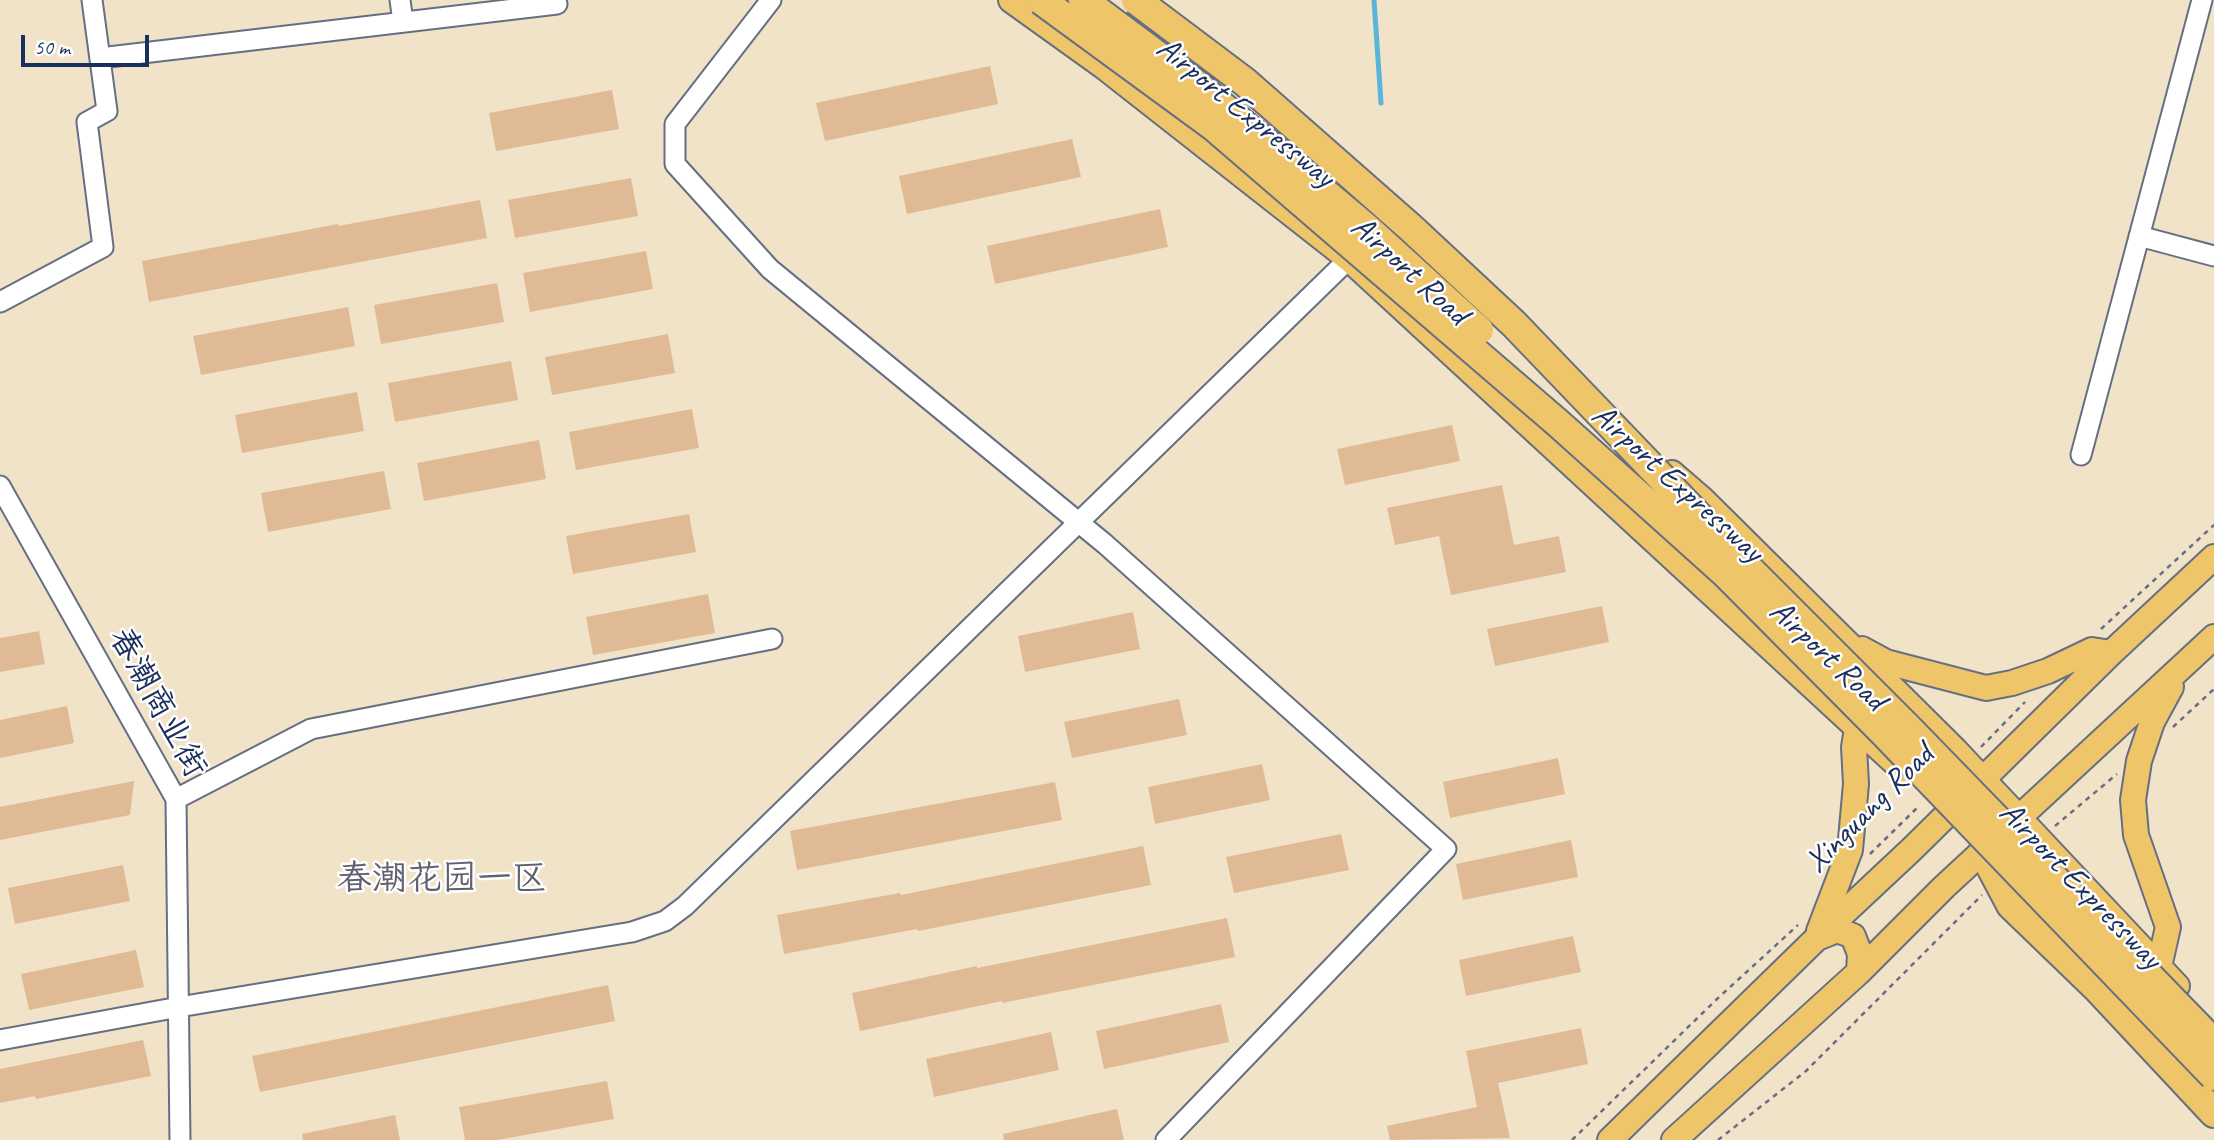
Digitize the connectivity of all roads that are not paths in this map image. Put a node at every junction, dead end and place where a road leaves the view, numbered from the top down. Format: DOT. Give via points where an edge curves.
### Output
graph roads {
  1 [pos="92,0"];
  2 [pos="400,0"];
  3 [pos="771,0"];
  4 [pos="1011,0"];
  5 [pos="1041,0"];
  6 [pos="1083,0"];
  7 [pos="1104,0"];
  8 [pos="1136,0"];
  9 [pos="2202,0"];
  10 [pos="557,4"];
  11 [pos="402,22"];
  12 [pos="100,58"];
  13 [pos="1382,226"];
  14 [pos="2139,236"];
  15 [pos="2214,256"];
  16 [pos="1349,259"];
  17 [pos="0,302"];
  18 [pos="2081,455"];
  19 [pos="0,486"];
  20 [pos="1079,522"];
  21 [pos="1736,556"];
  22 [pos="2214,557"];
  23 [pos="1839,637"];
  24 [pos="2214,637"];
  25 [pos="772,639"];
  26 [pos="2103,644"];
  27 [pos="2180,669"];
  28 [pos="1857,729"];
  29 [pos="1974,770"];
  30 [pos="176,799"];
  31 [pos="1947,814"];
  32 [pos="2020,817"];
  33 [pos="1983,852"];
  34 [pos="1811,928"];
  35 [pos="2159,967"];
  36 [pos="1859,972"];
  37 [pos="179,1007"];
  38 [pos="2214,1024"];
  39 [pos="0,1040"];
  40 [pos="2214,1043"];
  41 [pos="2214,1076"];
  42 [pos="2214,1096"];
  43 [pos="2214,1113"];
  44 [pos="180,1140"];
  45 [pos="1167,1140"];
  46 [pos="1610,1140"];
  47 [pos="1674,1140"];
  1 -- 12 [label="street"];
  2 -- 11 [label="street"];
  3 -- 20 [label="street" via="675,124 675,164 770,269"];
  4 -- 16 [label="main road, Airport Road"];
  5 -- 41 [label="highway, Airport Expressway, bridge" via="1213,126 1724,572"];
  6 -- 21 [label="highway, Airport Expressway, bridge" via="1197,85 1370,231"];
  7 -- 13 [label="main road, Airport Road" via="1214,83"];
  8 -- 21 [label="highway, bridge" via="1245,82 1505,315"];
  9 -- 14 [label="street"];
  10 -- 11 [label="street"];
  11 -- 12 [label="street"];
  12 -- 17 [label="street" via="107,111 87,122 103,247"];
  13 -- 16 [label="street"];
  13 -- 23 [label="main road, Airport Road" via="1702,499"];
  14 -- 15 [label="street"];
  14 -- 18 [label="street"];
  16 -- 20 [label="street"];
  16 -- 28 [label="main road, Airport Road"];
  19 -- 30 [label="street, 春潮商业街"];
  20 -- 37 [label="street" via="665,921 632,932"];
  20 -- 45 [label="street" via="1447,849"];
  21 -- 40 [label="highway, Airport Expressway, bridge"];
  22 -- 26 [label="main road, Xinguang Road"];
  23 -- 26 [label="main road" via="1886,662 1986,688 2048,671"];
  23 -- 29 [label="main road, Airport Road"];
  24 -- 27 [label="main road"];
  25 -- 30 [label="street" via="311,729"];
  26 -- 29 [label="main road, Xinguang Road"];
  27 -- 32 [label="main road"];
  27 -- 35 [label="main road" via="2152,722 2133,800 2136,835 2168,927"];
  28 -- 31 [label="main road, Airport Road"];
  28 -- 34 [label="main road" via="1850,850"];
  29 -- 31 [label="main road, Xinguang Road"];
  29 -- 32 [label="main road, Airport Road"];
  30 -- 37 [label="street, 春潮商业街"];
  31 -- 33 [label="main road, Airport Road"];
  31 -- 34 [label="main road, Xinguang Road"];
  32 -- 33 [label="main road"];
  32 -- 35 [label="main road, Airport Road"];
  33 -- 36 [label="main road"];
  33 -- 42 [label="main road, Airport Road"];
  33 -- 43 [label="highway" via="2011,905 2098,989"];
  34 -- 36 [label="main road" via="1853,936 1860,954"];
  34 -- 46 [label="main road, Xinguang Road"];
  35 -- 38 [label="main road, Airport Road"];
  36 -- 47 [label="main road"];
  37 -- 39 [label="street"];
  37 -- 44 [label="street, 春潮商业街"];
}
